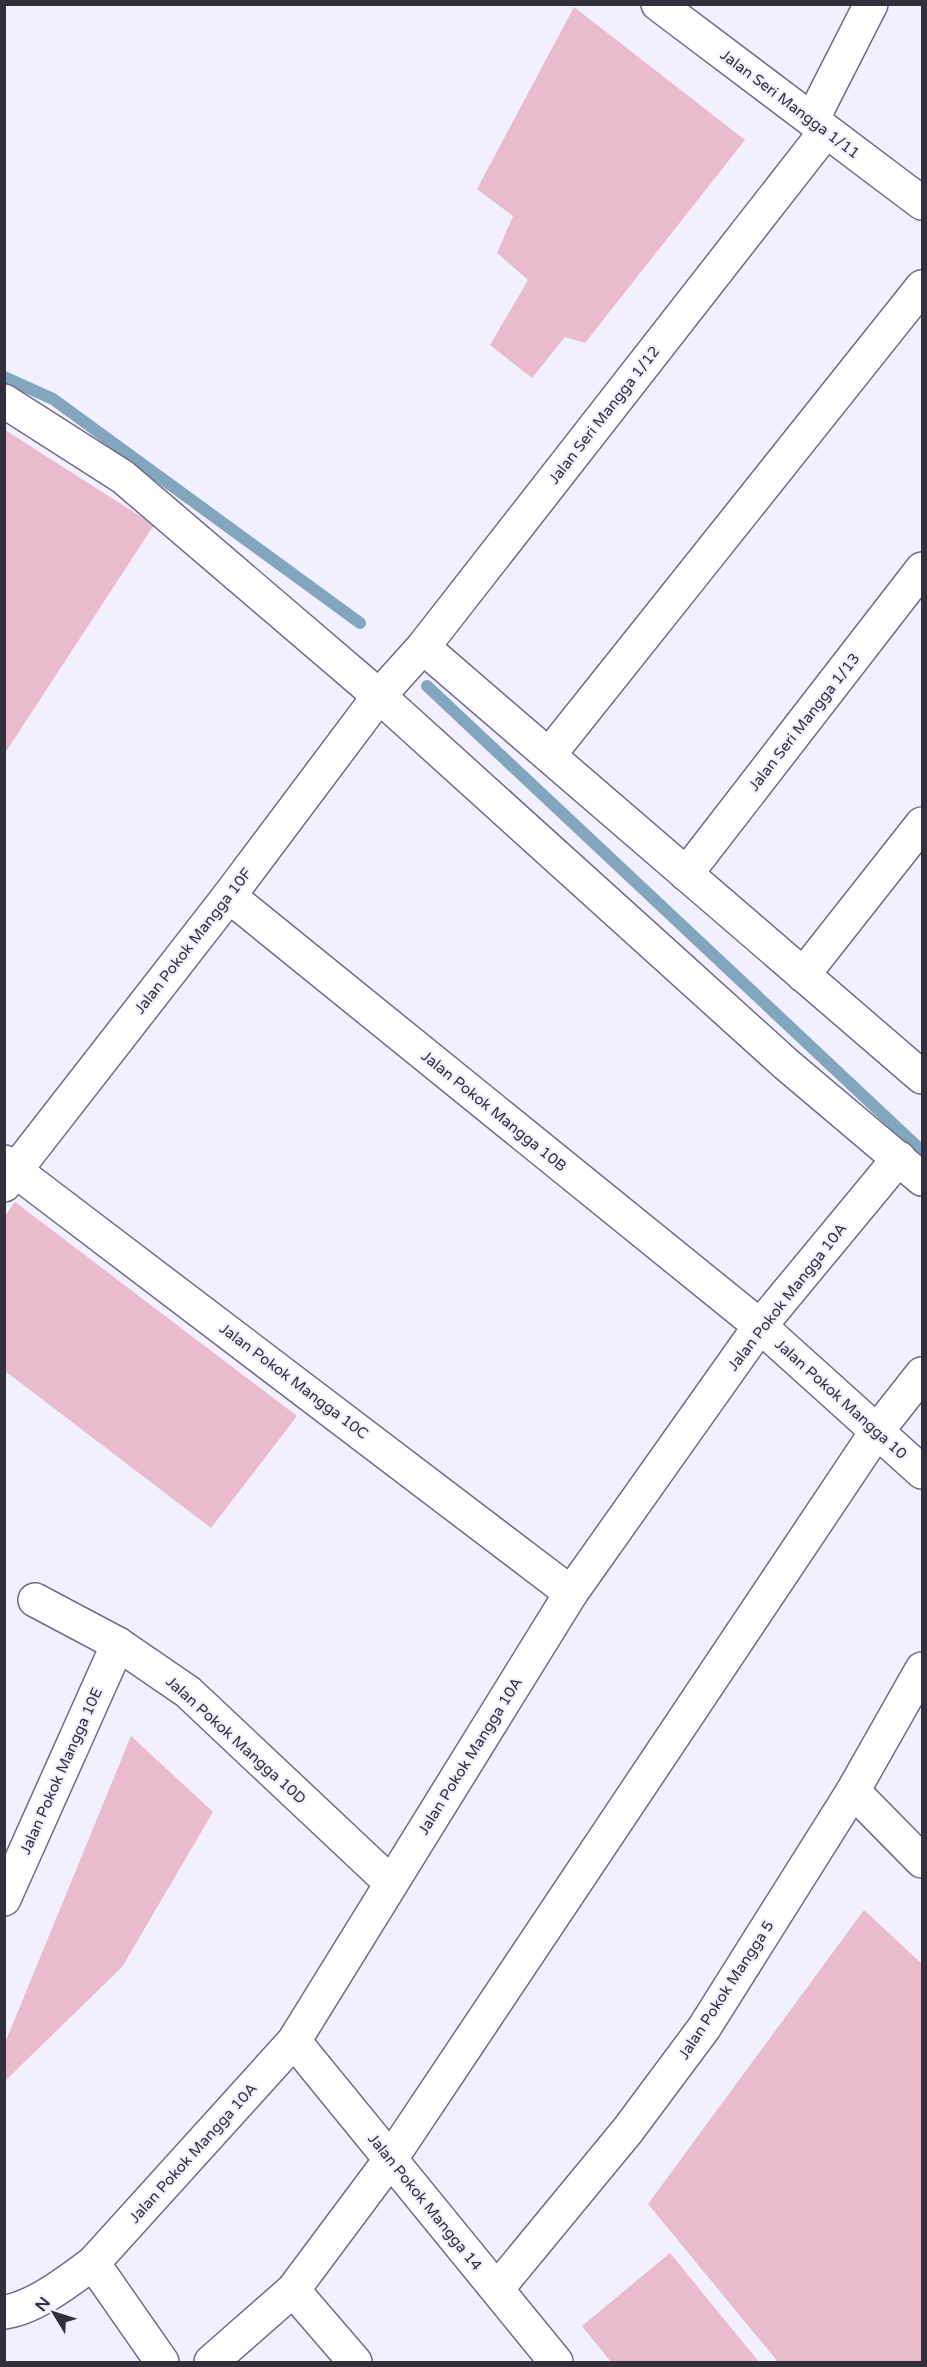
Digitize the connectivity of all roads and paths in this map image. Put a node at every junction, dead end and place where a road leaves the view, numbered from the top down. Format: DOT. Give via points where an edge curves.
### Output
graph roads {
  1 [pos="658,4"];
  2 [pos="871,4"];
  3 [pos="819,125"];
  4 [pos="922,203"];
  5 [pos="922,287"];
  6 [pos="4,401"];
  7 [pos="922,569"];
  8 [pos="423,647"];
  9 [pos="379,696"];
  10 [pos="549,755"];
  11 [pos="922,824"];
  12 [pos="686,874"];
  13 [pos="229,896"];
  14 [pos="803,975"];
  15 [pos="922,1077"];
  16 [pos="899,1158"];
  17 [pos="8,1172"];
  18 [pos="922,1179"];
  19 [pos="760,1326"];
  20 [pos="922,1374"];
  21 [pos="878,1431"];
  22 [pos="922,1472"];
  23 [pos="571,1593"];
  24 [pos="35,1600"];
  25 [pos="118,1644"];
  26 [pos="922,1669"];
  27 [pos="853,1791"];
  28 [pos="922,1861"];
  29 [pos="391,1883"];
  30 [pos="4,1899"];
  31 [pos="294,2041"];
  32 [pos="390,2160"];
  33 [pos="93,2263"];
  34 [pos="496,2289"];
  35 [pos="294,2290"];
  36 [pos="4,2312"];
  37 [pos="162,2362"];
  38 [pos="211,2362"];
  39 [pos="355,2362"];
  40 [pos="556,2362"];
  1 -- 3 [label="street, Jalan Seri Mangga 1/11"];
  2 -- 3 [label="street, Jalan Seri Mangga 1/12"];
  3 -- 4 [label="street, Jalan Seri Mangga 1/11"];
  3 -- 8 [label="street, Jalan Seri Mangga 1/12"];
  5 -- 10 [label="street"];
  6 -- 9 [label="street" via="123,477"];
  7 -- 12 [label="street, Jalan Seri Mangga 1/13"];
  8 -- 9 [label="street, Jalan Seri Mangga 1/12"];
  8 -- 10 [label="street"];
  9 -- 13 [label="street, Jalan Pokok Mangga 10F"];
  9 -- 16 [label="street" via="786,1064"];
  10 -- 12 [label="street"];
  11 -- 14 [label="street"];
  12 -- 14 [label="street"];
  13 -- 17 [label="street, Jalan Pokok Mangga 10F"];
  13 -- 19 [label="street, Jalan Pokok Mangga 10B"];
  14 -- 15 [label="street"];
  16 -- 18 [label="street"];
  16 -- 19 [label="street, Jalan Pokok Mangga 10A"];
  17 -- 23 [label="street, Jalan Pokok Mangga 10C"];
  19 -- 21 [label="street, Jalan Pokok Mangga 10"];
  19 -- 23 [label="street, Jalan Pokok Mangga 10A"];
  20 -- 21 [label="street"];
  21 -- 22 [label="street, Jalan Pokok Mangga 10"];
  21 -- 32 [label="street"];
  23 -- 29 [label="street, Jalan Pokok Mangga 10A"];
  24 -- 25 [label="street, Jalan Pokok Mangga 10D"];
  25 -- 29 [label="street, Jalan Pokok Mangga 10D" via="188,1692"];
  25 -- 30 [label="street, Jalan Pokok Mangga 10E"];
  26 -- 27 [label="street, Jalan Pokok Mangga 5"];
  27 -- 28 [label="street"];
  27 -- 34 [label="street, Jalan Pokok Mangga 5" via="704,2028 628,2130"];
  29 -- 31 [label="street, Jalan Pokok Mangga 10A"];
  31 -- 32 [label="street, Jalan Pokok Mangga 14"];
  31 -- 33 [label="street, Jalan Pokok Mangga 10A"];
  32 -- 34 [label="street, Jalan Pokok Mangga 14"];
  32 -- 35 [label="street"];
  33 -- 36 [label="street, Jalan Pokok Mangga 10A" via="61,2286 14,2311"];
  33 -- 37 [label="street"];
  34 -- 40 [label="street, Jalan Pokok Mangga 14"];
  35 -- 38 [label="street"];
  35 -- 39 [label="street"];
}
